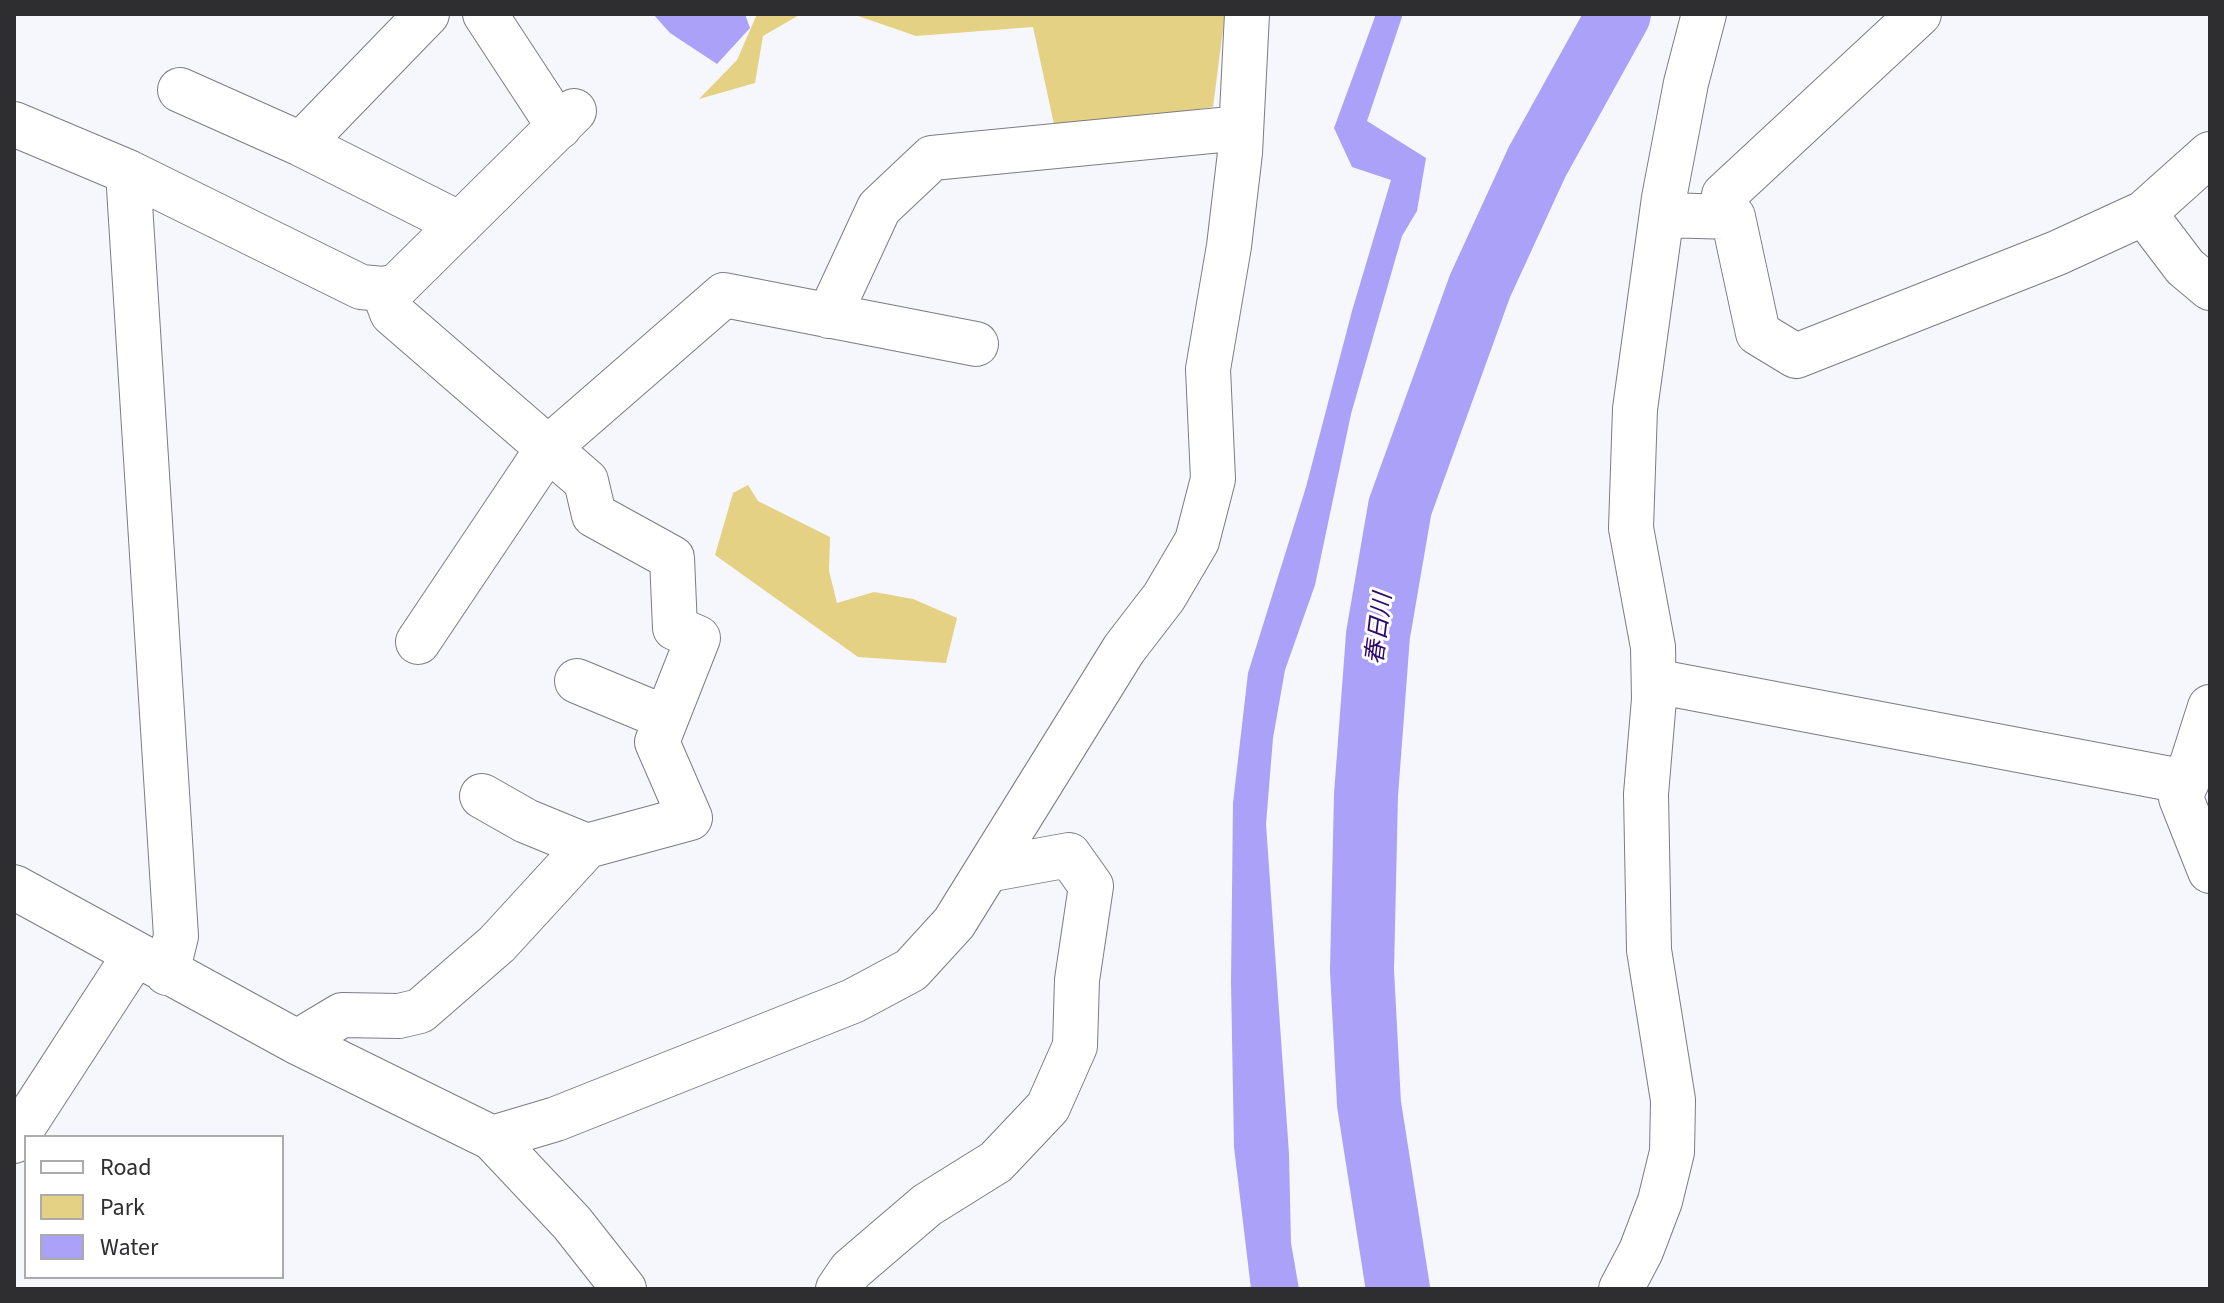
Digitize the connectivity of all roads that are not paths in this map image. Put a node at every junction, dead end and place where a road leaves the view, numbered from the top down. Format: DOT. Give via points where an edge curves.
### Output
graph roads {
  1 [pos="427,14"];
  2 [pos="485,14"];
  3 [pos="1247,14"];
  4 [pos="1704,14"];
  5 [pos="1919,14"];
  6 [pos="180,90"];
  7 [pos="14,124"];
  8 [pos="1241,128"];
  9 [pos="301,144"];
  10 [pos="2210,154"];
  11 [pos="128,172"];
  12 [pos="2144,213"];
  13 [pos="1662,215"];
  14 [pos="1721,216"];
  15 [pos="460,224"];
  16 [pos="2210,288"];
  17 [pos="383,289"];
  18 [pos="829,316"];
  19 [pos="976,344"];
  20 [pos="548,448"];
  21 [pos="418,642"];
  22 [pos="577,681"];
  23 [pos="1654,681"];
  24 [pos="2210,708"];
  25 [pos="666,718"];
  26 [pos="2187,782"];
  27 [pos="482,796"];
  28 [pos="587,846"];
  29 [pos="987,870"];
  30 [pos="2210,871"];
  31 [pos="14,887"];
  32 [pos="150,965"];
  33 [pos="297,1042"];
  34 [pos="492,1138"];
  35 [pos="14,1141"];
  36 [pos="1632,1282"];
  37 [pos="624,1289"];
  38 [pos="838,1289"];
  1 -- 9 [label="street"];
  2 -- 15 [label="street" via="566,119"];
  3 -- 8 [label="street"];
  4 -- 13 [label="street"];
  5 -- 14 [label="street" via="1724,195"];
  6 -- 9 [label="street"];
  7 -- 11 [label="street"];
  8 -- 18 [label="street" via="932,158 879,208"];
  8 -- 29 [label="street" via="1229,246 1208,369 1213,479 1197,541"];
  9 -- 15 [label="street"];
  10 -- 12 [label="street"];
  11 -- 17 [label="street" via="361,287"];
  11 -- 32 [label="street" via="176,936"];
  12 -- 14 [label="street" via="1796,356 1758,333 1733,217"];
  12 -- 16 [label="street" via="2185,267"];
  13 -- 14 [label="street"];
  13 -- 23 [label="street" via="1635,409 1630,486 1631,528 1651,633"];
  15 -- 17 [label="street" via="397,286"];
  17 -- 20 [label="street" via="392,313"];
  18 -- 19 [label="street"];
  18 -- 20 [label="street" via="724,295"];
  20 -- 21 [label="street"];
  20 -- 25 [label="street" via="586,481 594,515 672,558 675,628 698,638"];
  22 -- 25 [label="street"];
  23 -- 26 [label="street"];
  23 -- 36 [label="street" via="1646,794 1649,950 1673,1100 1672,1152"];
  24 -- 26 [label="street"];
  25 -- 28 [label="street" via="657,742 690,818"];
  26 -- 30 [label="street" via="2181,798"];
  27 -- 28 [label="street"];
  28 -- 33 [label="street" via="497,944 420,1011 342,1015"];
  29 -- 34 [label="street" via="954,923 911,970 853,1001 556,1119"];
  29 -- 38 [label="street" via="1069,855 1091,886 1077,980 1075,1046 1048,1107 996,1162 927,1205 851,1270"];
  31 -- 32 [label="street"];
  32 -- 33 [label="street"];
  32 -- 35 [label="street"];
  33 -- 34 [label="street"];
  34 -- 37 [label="street" via="572,1223"];
}
